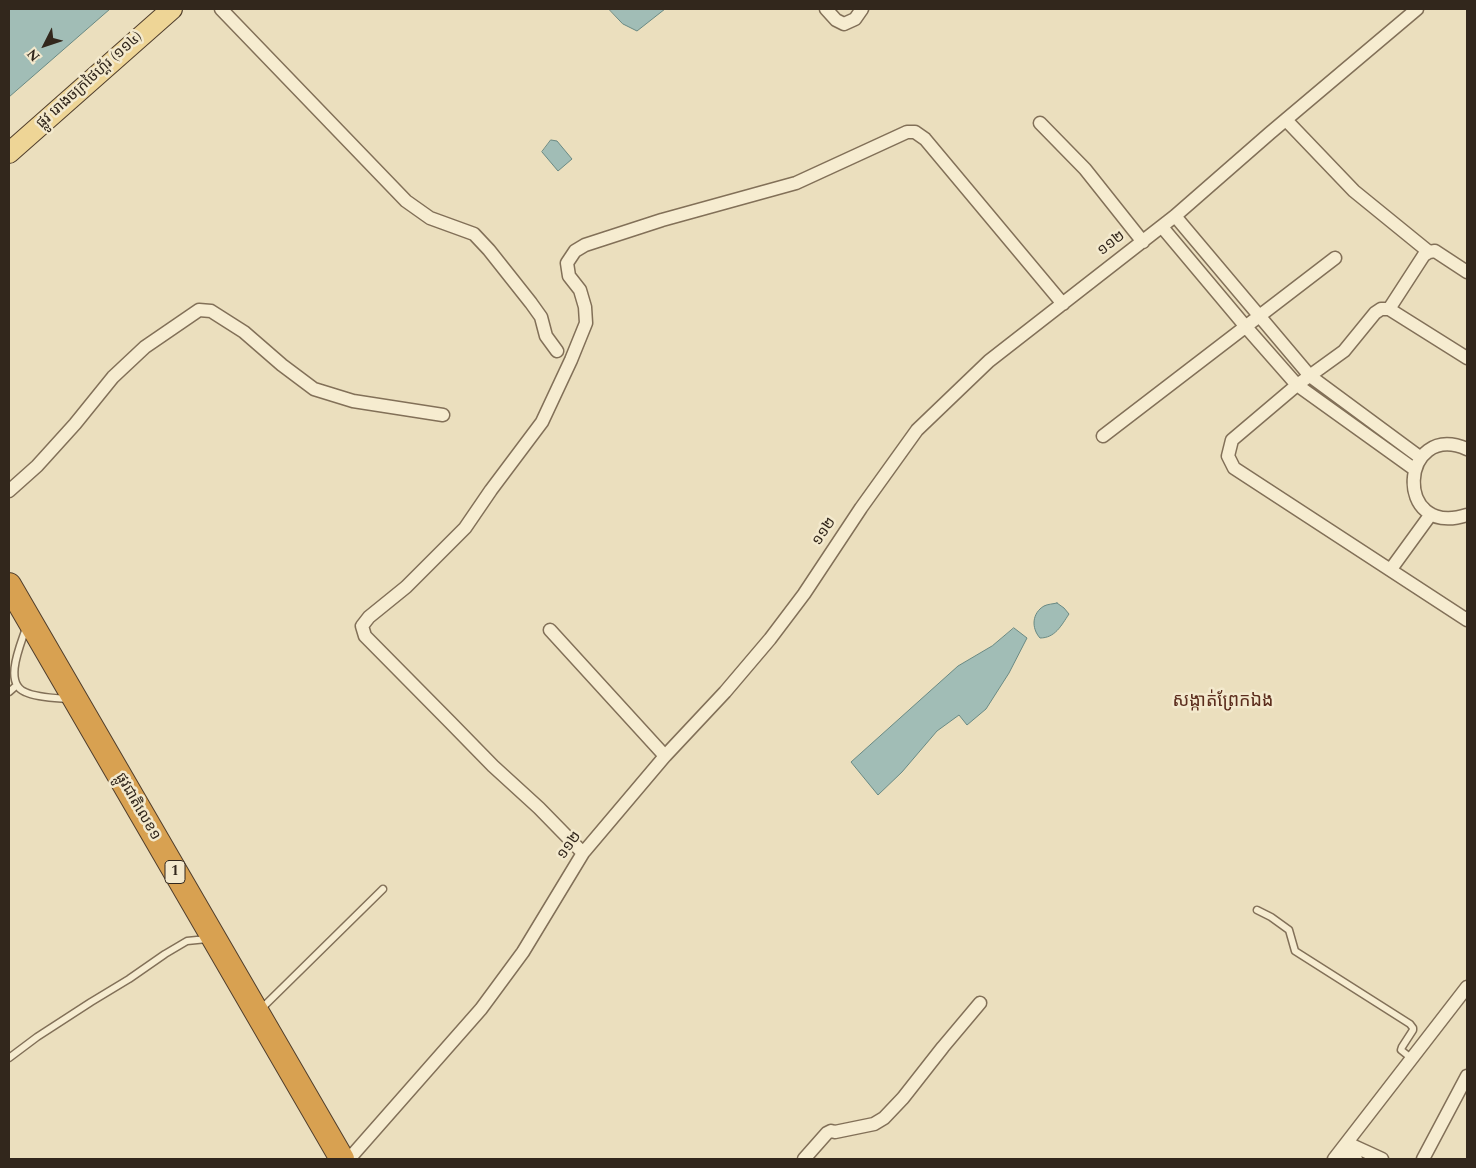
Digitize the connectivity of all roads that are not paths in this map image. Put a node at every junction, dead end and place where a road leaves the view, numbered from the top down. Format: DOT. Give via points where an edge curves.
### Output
graph roads {
  1 [pos="172,9"];
  2 [pos="221,9"];
  3 [pos="826,9"];
  4 [pos="862,9"];
  5 [pos="1417,9"];
  6 [pos="1286,120"];
  7 [pos="1040,123"];
  8 [pos="9,153"];
  9 [pos="1175,216"];
  10 [pos="1162,227"];
  11 [pos="1143,242"];
  12 [pos="1429,252"];
  13 [pos="1335,258"];
  14 [pos="1467,272"];
  15 [pos="1063,304"];
  16 [pos="1389,309"];
  17 [pos="1259,316"];
  18 [pos="1246,327"];
  19 [pos="557,351"];
  20 [pos="1467,358"];
  21 [pos="1310,376"];
  22 [pos="1297,385"];
  23 [pos="443,415"];
  24 [pos="1103,436"];
  25 [pos="1467,449"];
  26 [pos="1418,463"];
  27 [pos="9,492"];
  28 [pos="1431,514"];
  29 [pos="1467,515"];
  30 [pos="1391,570"];
  31 [pos="11,593"];
  32 [pos="28,620"];
  33 [pos="1467,620"];
  34 [pos="550,630"];
  35 [pos="17,685"];
  36 [pos="9,692"];
  37 [pos="75,700"];
  38 [pos="665,756"];
  39 [pos="583,853"];
  40 [pos="383,890"];
  41 [pos="1257,910"];
  42 [pos="214,938"];
  43 [pos="1467,987"];
  44 [pos="980,1003"];
  45 [pos="257,1013"];
  46 [pos="10,1055"];
  47 [pos="1412,1058"];
  48 [pos="1467,1076"];
  49 [pos="1341,1151"];
  50 [pos="342,1159"];
  51 [pos="349,1159"];
  52 [pos="804,1159"];
  53 [pos="1356,1159"];
  54 [pos="1382,1159"];
  55 [pos="1423,1159"];
  1 -- 8 [label="main road, ផ្លូវ រោងចក្រថៃហ្គ័រ (១១៤)"];
  2 -- 19 [label="street" via="406,202 430,218 474,234 541,317 546,336"];
  3 -- 4 [label="street" via="844,24"];
  5 -- 6 [label="street, ១១២"];
  6 -- 9 [label="street, ១១២"];
  6 -- 12 [label="street" via="1354,191"];
  7 -- 11 [label="street" via="1085,170"];
  9 -- 10 [label="street, ១១២"];
  9 -- 17 [label="street"];
  10 -- 11 [label="street, ១១២"];
  10 -- 18 [label="street"];
  11 -- 15 [label="street, ១១២"];
  12 -- 14 [label="street" via="1435,251"];
  12 -- 16 [label="street"];
  13 -- 17 [label="street"];
  15 -- 38 [label="street, ១១២" via="989,361 916,430 770,639"];
  15 -- 39 [label="street" via="925,139 915,132 908,132 796,183 662,220 575,251 567,263 569,276 580,290 586,323 542,422 465,528 406,588 362,626 366,636 443,716"];
  16 -- 20 [label="street"];
  16 -- 21 [label="street" via="1381,308 1375,313 1344,350"];
  17 -- 18 [label="street"];
  17 -- 21 [label="street"];
  18 -- 22 [label="street"];
  18 -- 24 [label="street"];
  21 -- 22 [label="street"];
  21 -- 26 [label="street"];
  22 -- 26 [label="street"];
  22 -- 30 [label="street" via="1232,440 1228,456 1234,468"];
  23 -- 27 [label="street" via="353,401 314,390 237,328 211,311 199,310 145,347 113,377 75,424"];
  25 -- 26 [label="street" via="1459,445 1438,446"];
  26 -- 28 [label="street" via="1412,482 1415,494"];
  28 -- 29 [label="street" via="1443,519"];
  28 -- 30 [label="street"];
  30 -- 33 [label="street"];
  31 -- 32 [label="highway, ផ្លូវជាតិលេខ១ / 1"];
  32 -- 35 [label="lane" via="14,665"];
  32 -- 37 [label="highway, ផ្លូវជាតិលេខ១ / 1"];
  34 -- 38 [label="street"];
  35 -- 36 [label="lane"];
  35 -- 37 [label="lane" via="24,692"];
  37 -- 42 [label="highway, ផ្លូវជាតិលេខ១ / 1"];
  38 -- 39 [label="street, ១១២"];
  39 -- 51 [label="street, ១១២" via="523,952 481,1009"];
  40 -- 45 [label="lane"];
  41 -- 47 [label="lane" via="1289,930 1295,951 1410,1024 1413,1030 1401,1050"];
  42 -- 45 [label="highway, ផ្លូវជាតិលេខ១ / 1"];
  42 -- 46 [label="lane" via="187,941"];
  43 -- 47 [label="street"];
  44 -- 52 [label="street" via="884,1118 874,1124 827,1133"];
  45 -- 50 [label="highway, ផ្លូវជាតិលេខ១ / 1"];
  47 -- 49 [label="street"];
  48 -- 55 [label="street"];
  49 -- 53 [label="street"];
  49 -- 54 [label="street"];
}
